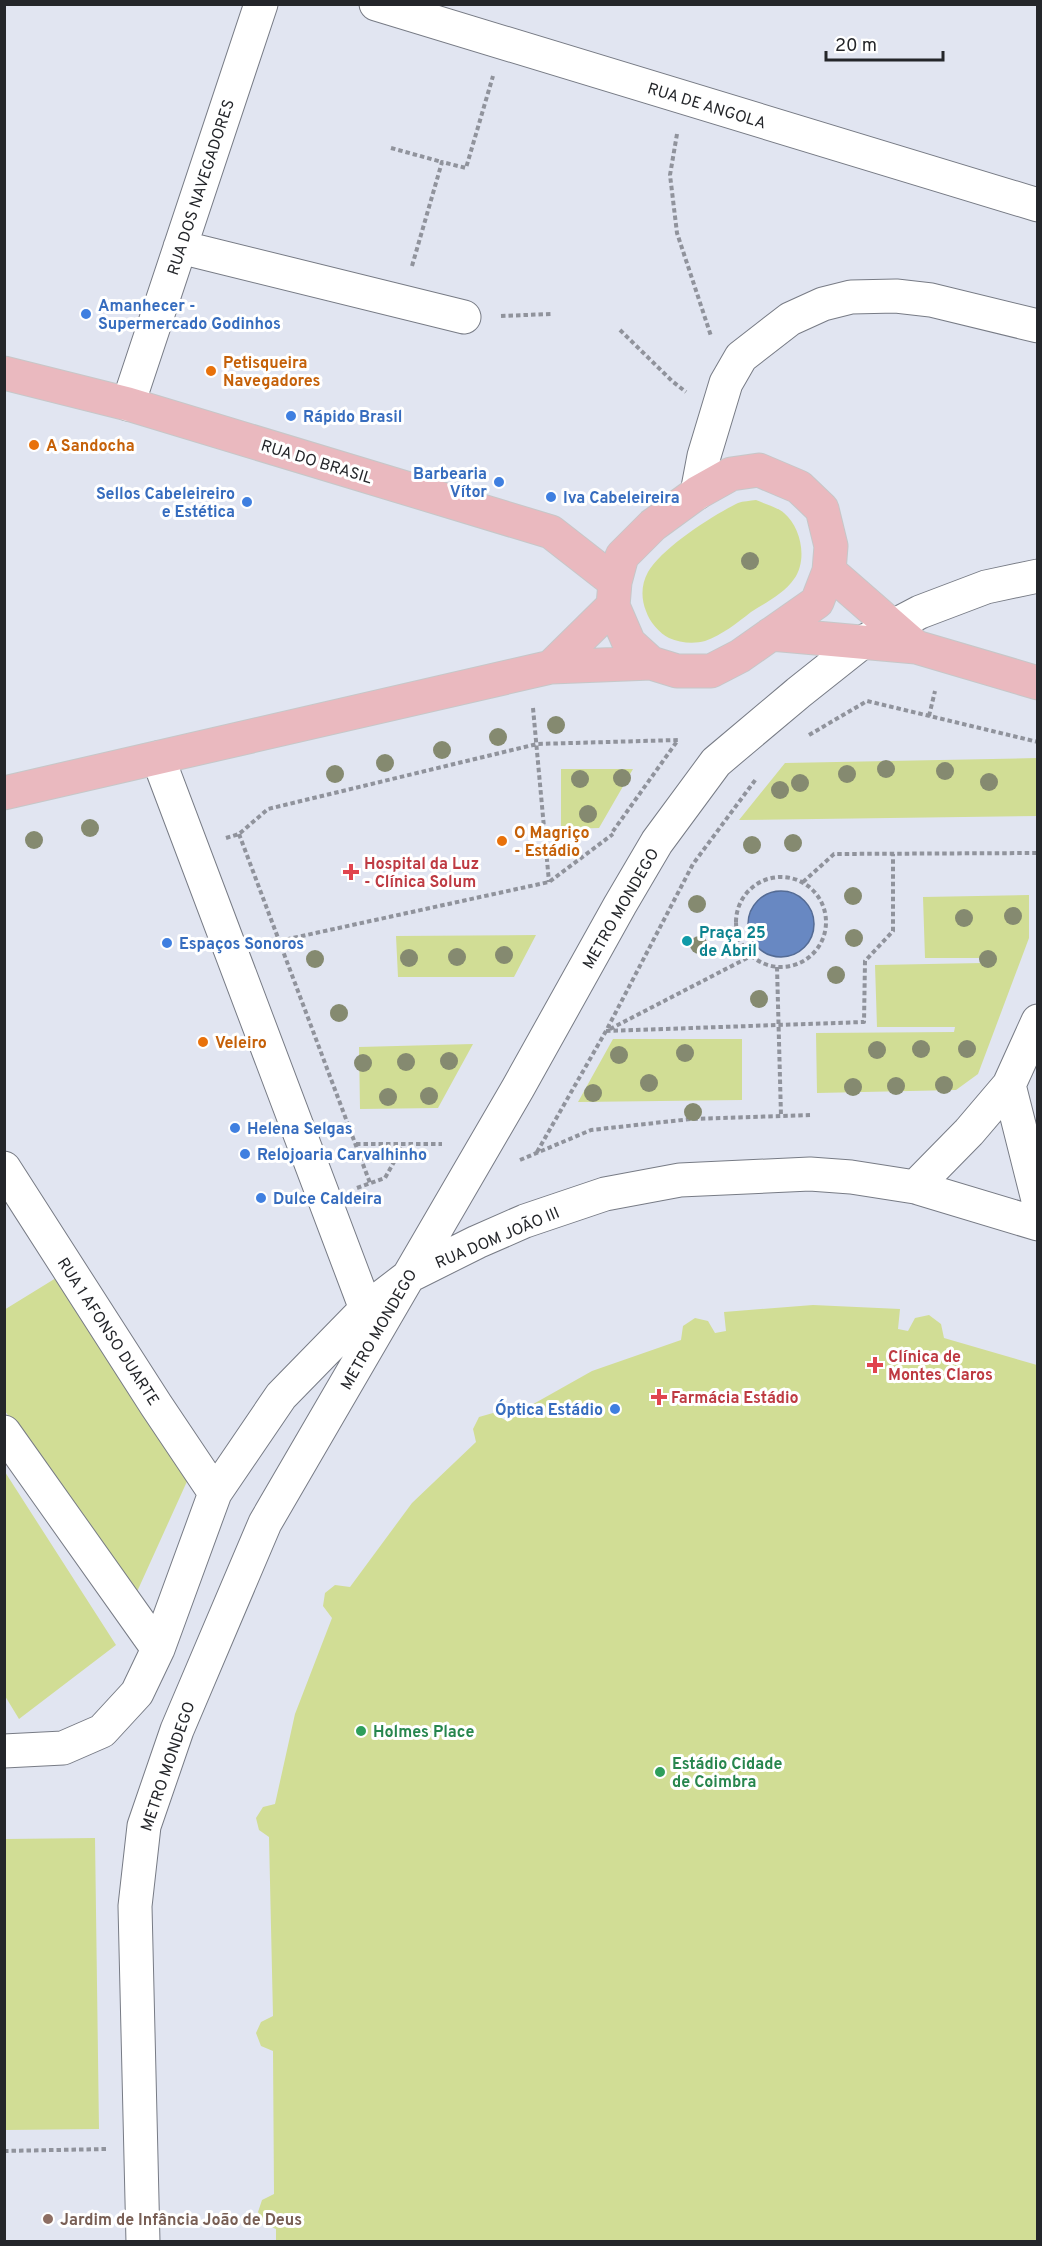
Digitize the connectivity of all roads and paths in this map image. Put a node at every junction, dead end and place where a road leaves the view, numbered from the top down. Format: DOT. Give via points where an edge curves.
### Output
graph roads {
  1 [pos="261,4"];
  2 [pos="376,4"];
  3 [pos="493,77"];
  4 [pos="683,98"];
  5 [pos="391,148"];
  6 [pos="442,162"];
  7 [pos="1038,205"];
  8 [pos="180,247"];
  9 [pos="402,301"];
  10 [pos="551,314"];
  11 [pos="464,317"];
  12 [pos="1038,326"];
  13 [pos="620,330"];
  14 [pos="4,373"];
  15 [pos="726,383"];
  16 [pos="128,404"];
  17 [pos="716,414"];
  18 [pos="697,493"];
  19 [pos="829,572"];
  20 [pos="1038,576"];
  21 [pos="614,594"];
  22 [pos="891,626"];
  23 [pos="771,634"];
  24 [pos="861,643"];
  25 [pos="916,647"];
  26 [pos="651,663"];
  27 [pos="551,667"];
  28 [pos="1038,683"];
  29 [pos="936,688"];
  30 [pos="533,705"];
  31 [pos="929,716"];
  32 [pos="805,737"];
  33 [pos="1038,742"];
  34 [pos="537,744"];
  35 [pos="158,758"];
  36 [pos="761,773"];
  37 [pos="4,793"];
  38 [pos="623,833"];
  39 [pos="239,834"];
  40 [pos="611,834"];
  41 [pos="219,840"];
  42 [pos="1038,853"];
  43 [pos="893,854"];
  44 [pos="549,882"];
  45 [pos="802,882"];
  46 [pos="279,941"];
  47 [pos="751,956"];
  48 [pos="777,967"];
  49 [pos="1038,1021"];
  50 [pos="778,1024"];
  51 [pos="606,1030"];
  52 [pos="1009,1085"];
  53 [pos="810,1115"];
  54 [pos="781,1116"];
  55 [pos="356,1144"];
  56 [pos="404,1144"];
  57 [pos="447,1144"];
  58 [pos="537,1152"];
  59 [pos="519,1160"];
  60 [pos="4,1168"];
  61 [pos="370,1183"];
  62 [pos="915,1186"];
  63 [pos="350,1190"];
  64 [pos="1038,1200"];
  65 [pos="1038,1224"];
  66 [pos="409,1276"];
  67 [pos="366,1309"];
  68 [pos="4,1432"];
  69 [pos="215,1493"];
  70 [pos="158,1649"];
  71 [pos="4,1751"];
  72 [pos="141,2148"];
  73 [pos="4,2151"];
  74 [pos="143,2241"];
  1 -- 8 [label="street, RUA DOS NAVEGADORES"];
  2 -- 4 [label="street, RUA DE ANGOLA"];
  3 -- 6 [label="path" via="466,168"];
  4 -- 7 [label="street, RUA DE ANGOLA"];
  4 -- 15 [label="path" via="670,175 677,233"];
  5 -- 6 [label="path"];
  6 -- 9 [label="path"];
  8 -- 9 [label="street"];
  8 -- 16 [label="street, RUA DOS NAVEGADORES"];
  9 -- 11 [label="street"];
  10 -- 11 [label="path"];
  12 -- 15 [label="street" via="931,300 851,297 789,319 741,357"];
  13 -- 17 [label="path" via="672,381"];
  14 -- 16 [label="main road, RUA DO BRASIL"];
  15 -- 17 [label="street"];
  16 -- 21 [label="main road, RUA DO BRASIL" via="551,532"];
  17 -- 18 [label="street"];
  18 -- 19 [label="main road, RUA DO BRASIL" via="731,474 759,470 799,487 822,509 831,546"];
  18 -- 21 [label="main road, RUA DO BRASIL" via="653,525 622,556"];
  19 -- 22 [label="main road"];
  19 -- 23 [label="main road, RUA DO BRASIL" via="817,602"];
  20 -- 22 [label="street, METRO MONDEGO" via="986,587"];
  21 -- 26 [label="main road, RUA DO BRASIL" via="629,643"];
  21 -- 27 [label="main road"];
  22 -- 24 [label="street, METRO MONDEGO"];
  22 -- 25 [label="main road"];
  23 -- 24 [label="main road"];
  23 -- 26 [label="main road, RUA DO BRASIL" via="711,671 677,671"];
  24 -- 25 [label="main road"];
  24 -- 66 [label="street, METRO MONDEGO" via="716,762 657,842"];
  25 -- 28 [label="main road"];
  26 -- 27 [label="main road"];
  27 -- 35 [label="main road"];
  29 -- 31 [label="path"];
  30 -- 34 [label="path"];
  31 -- 32 [label="path" via="867,701"];
  31 -- 33 [label="path"];
  34 -- 39 [label="path" via="268,809"];
  34 -- 40 [label="path" via="678,740"];
  34 -- 44 [label="path"];
  35 -- 37 [label="main road"];
  35 -- 67 [label="street"];
  36 -- 51 [label="path" via="693,864"];
  38 -- 40 [label="path"];
  39 -- 41 [label="path"];
  39 -- 46 [label="path"];
  40 -- 44 [label="path"];
  42 -- 43 [label="path"];
  43 -- 45 [label="path" via="834,854"];
  43 -- 50 [label="path" via="893,931 865,962 864,1022"];
  44 -- 46 [label="path"];
  45 -- 47 [label="path" via="785,876 768,879 752,887 741,900 735,922 741,944"];
  45 -- 48 [label="path" via="816,893 825,909 827,927 815,952 804,961"];
  46 -- 55 [label="path"];
  47 -- 48 [label="path"];
  47 -- 51 [label="path"];
  48 -- 50 [label="path"];
  49 -- 52 [label="street"];
  50 -- 51 [label="path"];
  50 -- 54 [label="path"];
  51 -- 58 [label="path"];
  52 -- 62 [label="street"];
  52 -- 64 [label="street"];
  53 -- 54 [label="path"];
  54 -- 58 [label="path" via="691,1119 591,1130"];
  55 -- 56 [label="path"];
  55 -- 61 [label="path"];
  56 -- 57 [label="path"];
  56 -- 61 [label="path" via="385,1178"];
  58 -- 59 [label="path"];
  60 -- 69 [label="street, RUA 1 AFONSO DUARTE"];
  61 -- 63 [label="path"];
  62 -- 65 [label="street, RUA DOM JOÃO III"];
  62 -- 66 [label="street, RUA DOM JOÃO III" via="810,1173 680,1180 605,1194 525,1221"];
  66 -- 67 [label="street, RUA DOM JOÃO III"];
  66 -- 72 [label="street, METRO MONDEGO" via="264,1523 177,1730 144,1826 135,1906"];
  67 -- 69 [label="street, RUA DOM JOÃO III" via="281,1396"];
  68 -- 70 [label="street"];
  69 -- 70 [label="street, RUA DOM JOÃO III"];
  70 -- 71 [label="street, RUA DOM JOÃO III" via="137,1693 102,1731 63,1748"];
  72 -- 73 [label="path"];
  72 -- 74 [label="street, METRO MONDEGO"];
}
